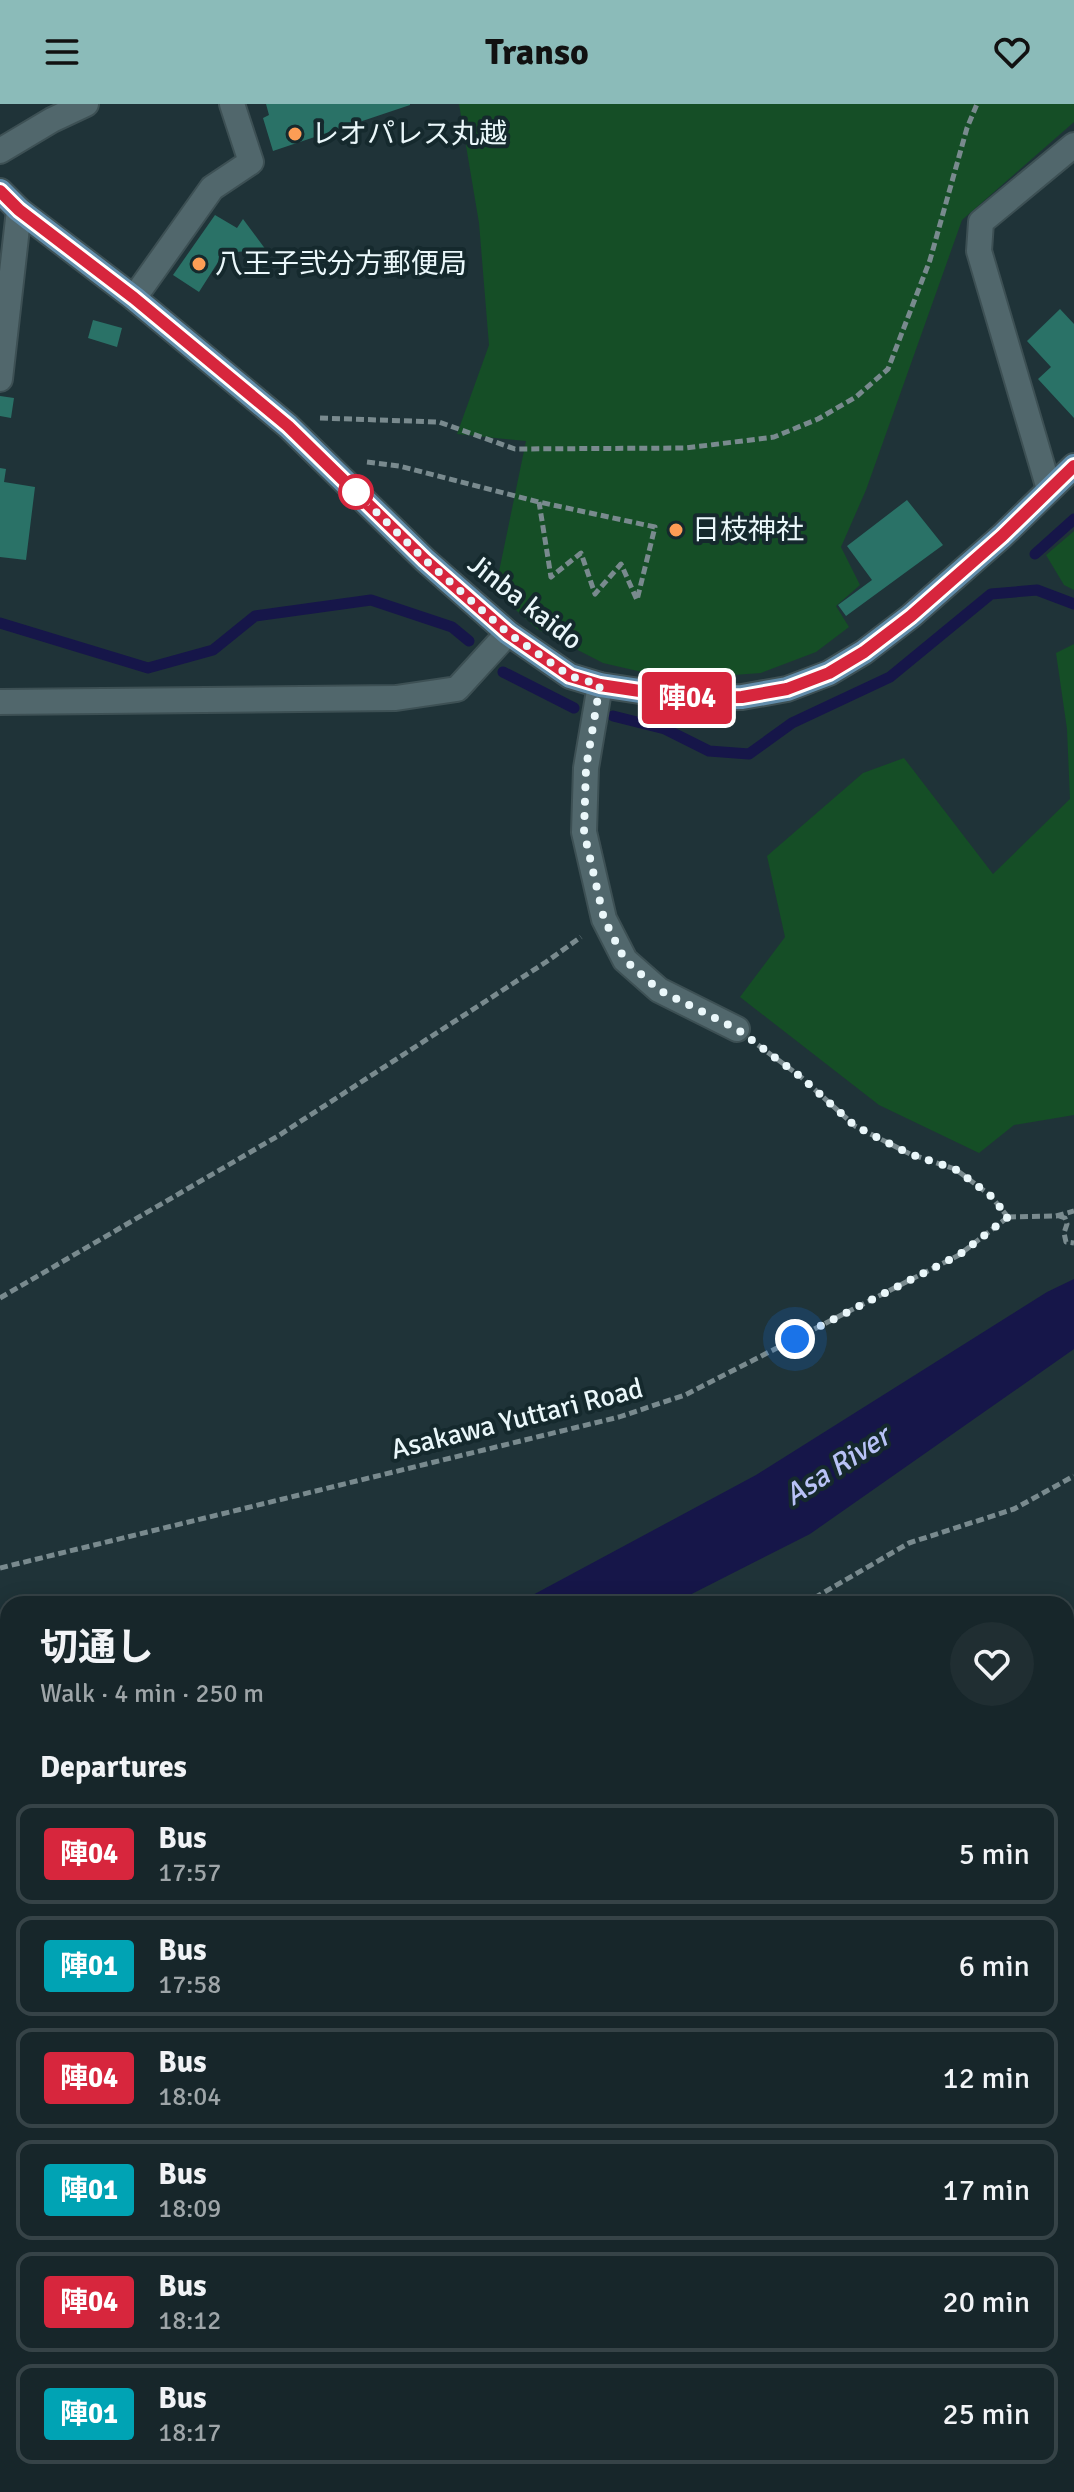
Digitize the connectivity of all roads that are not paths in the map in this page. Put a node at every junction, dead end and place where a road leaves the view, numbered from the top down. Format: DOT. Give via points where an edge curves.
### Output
graph roads {
  1 [pos="86,104"];
  2 [pos="232,104"];
  3 [pos="1074,145"];
  4 [pos="0,151"];
  5 [pos="0,191"];
  6 [pos="19,210"];
  7 [pos="134,298"];
  8 [pos="0,379"];
  9 [pos="1074,466"];
  10 [pos="1049,489"];
  11 [pos="508,633"];
  12 [pos="600,685"];
  13 [pos="0,702"];
  14 [pos="737,1029"];
  1 -- 4 [label="street"];
  2 -- 7 [label="street" via="251,162 212,188"];
  3 -- 10 [label="street" via="981,222 979,251"];
  5 -- 6 [label="main road, Jinba kaido"];
  6 -- 7 [label="main road, Jinba kaido"];
  6 -- 8 [label="street"];
  7 -- 11 [label="main road, Jinba kaido" via="288,426"];
  9 -- 10 [label="main road, Jinba kaido"];
  10 -- 12 [label="main road, Jinba kaido" via="911,616 829,673 787,689 742,697 686,698"];
  11 -- 12 [label="main road, Jinba kaido" via="570,676"];
  11 -- 13 [label="street" via="457,689 396,698"];
  12 -- 14 [label="street" via="586,768 584,832 604,919 625,960 659,990"];
}
